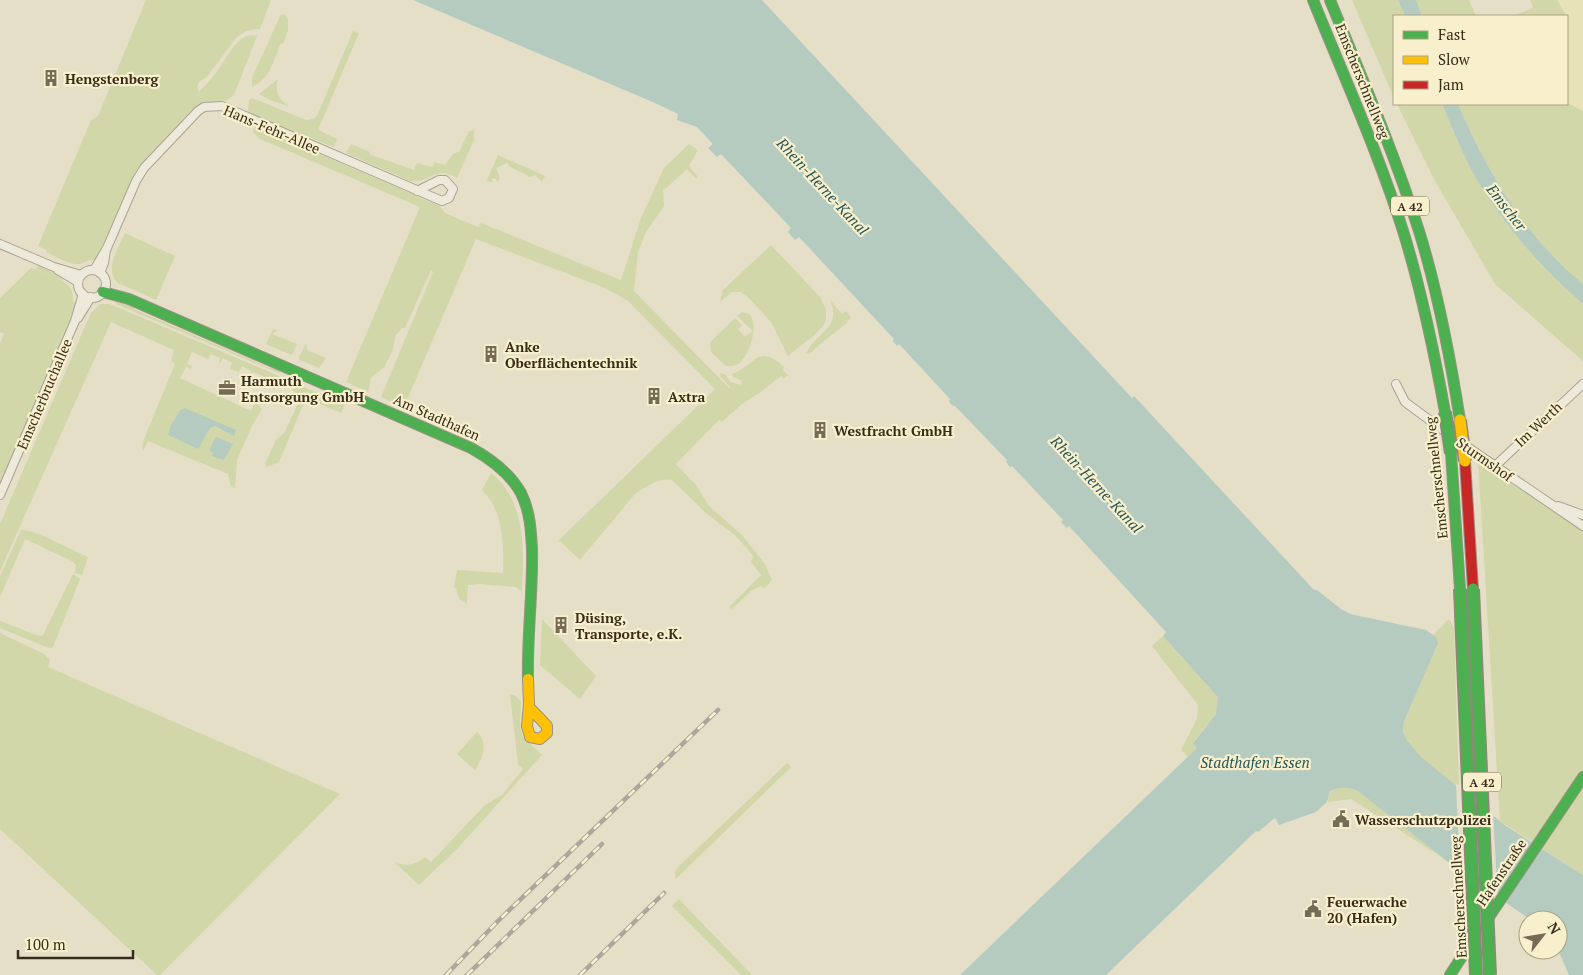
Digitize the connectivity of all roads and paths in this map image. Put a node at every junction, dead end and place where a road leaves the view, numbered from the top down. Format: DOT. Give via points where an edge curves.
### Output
graph roads {
  1 [pos="1313,0"];
  2 [pos="1330,0"];
  3 [pos="417,191"];
  4 [pos="0,244"];
  5 [pos="97,272"];
  6 [pos="80,279"];
  7 [pos="104,288"];
  8 [pos="83,294"];
  9 [pos="91,298"];
  10 [pos="75,321"];
  11 [pos="1396,384"];
  12 [pos="1583,384"];
  13 [pos="1495,466"];
  14 [pos="0,495"];
  15 [pos="1547,502"];
  16 [pos="1583,515"];
  17 [pos="1583,526"];
  18 [pos="529,707"];
  19 [pos="1583,777"];
  20 [pos="1450,975"];
  21 [pos="1476,975"];
  22 [pos="1490,975"];
  1 -- 21 [label="main road, Emscherschnellweg / A 42, bridge" via="1404,234 1430,328 1445,412 1457,527"];
  2 -- 22 [label="main road, Emscherschnellweg / A 42, bridge" via="1419,231 1441,316 1460,420 1473,589"];
  3 -- 5 [label="street, Hans-Fehr-Allee" via="222,106 204,107 144,168 106,248 104,263"];
  4 -- 6 [label="street"];
  5 -- 6 [label="street" via="88,270"];
  5 -- 7 [label="street" via="105,280"];
  6 -- 8 [label="street"];
  7 -- 9 [label="street"];
  7 -- 18 [label="main road, Am Stadthafen" via="471,448 506,473 521,492 531,524"];
  8 -- 9 [label="street"];
  8 -- 10 [label="street, Emscherbruchallee"];
  9 -- 10 [label="street, Emscherbruchallee"];
  10 -- 14 [label="street, Emscherbruchallee"];
  11 -- 13 [label="street, Sturmshof" via="1405,402"];
  12 -- 13 [label="street, Im Werth"];
  13 -- 15 [label="street, Sturmshof"];
  15 -- 16 [label="street"];
  15 -- 17 [label="street, Sturmshof"];
  19 -- 20 [label="main road, Hafenstraße"];
}
